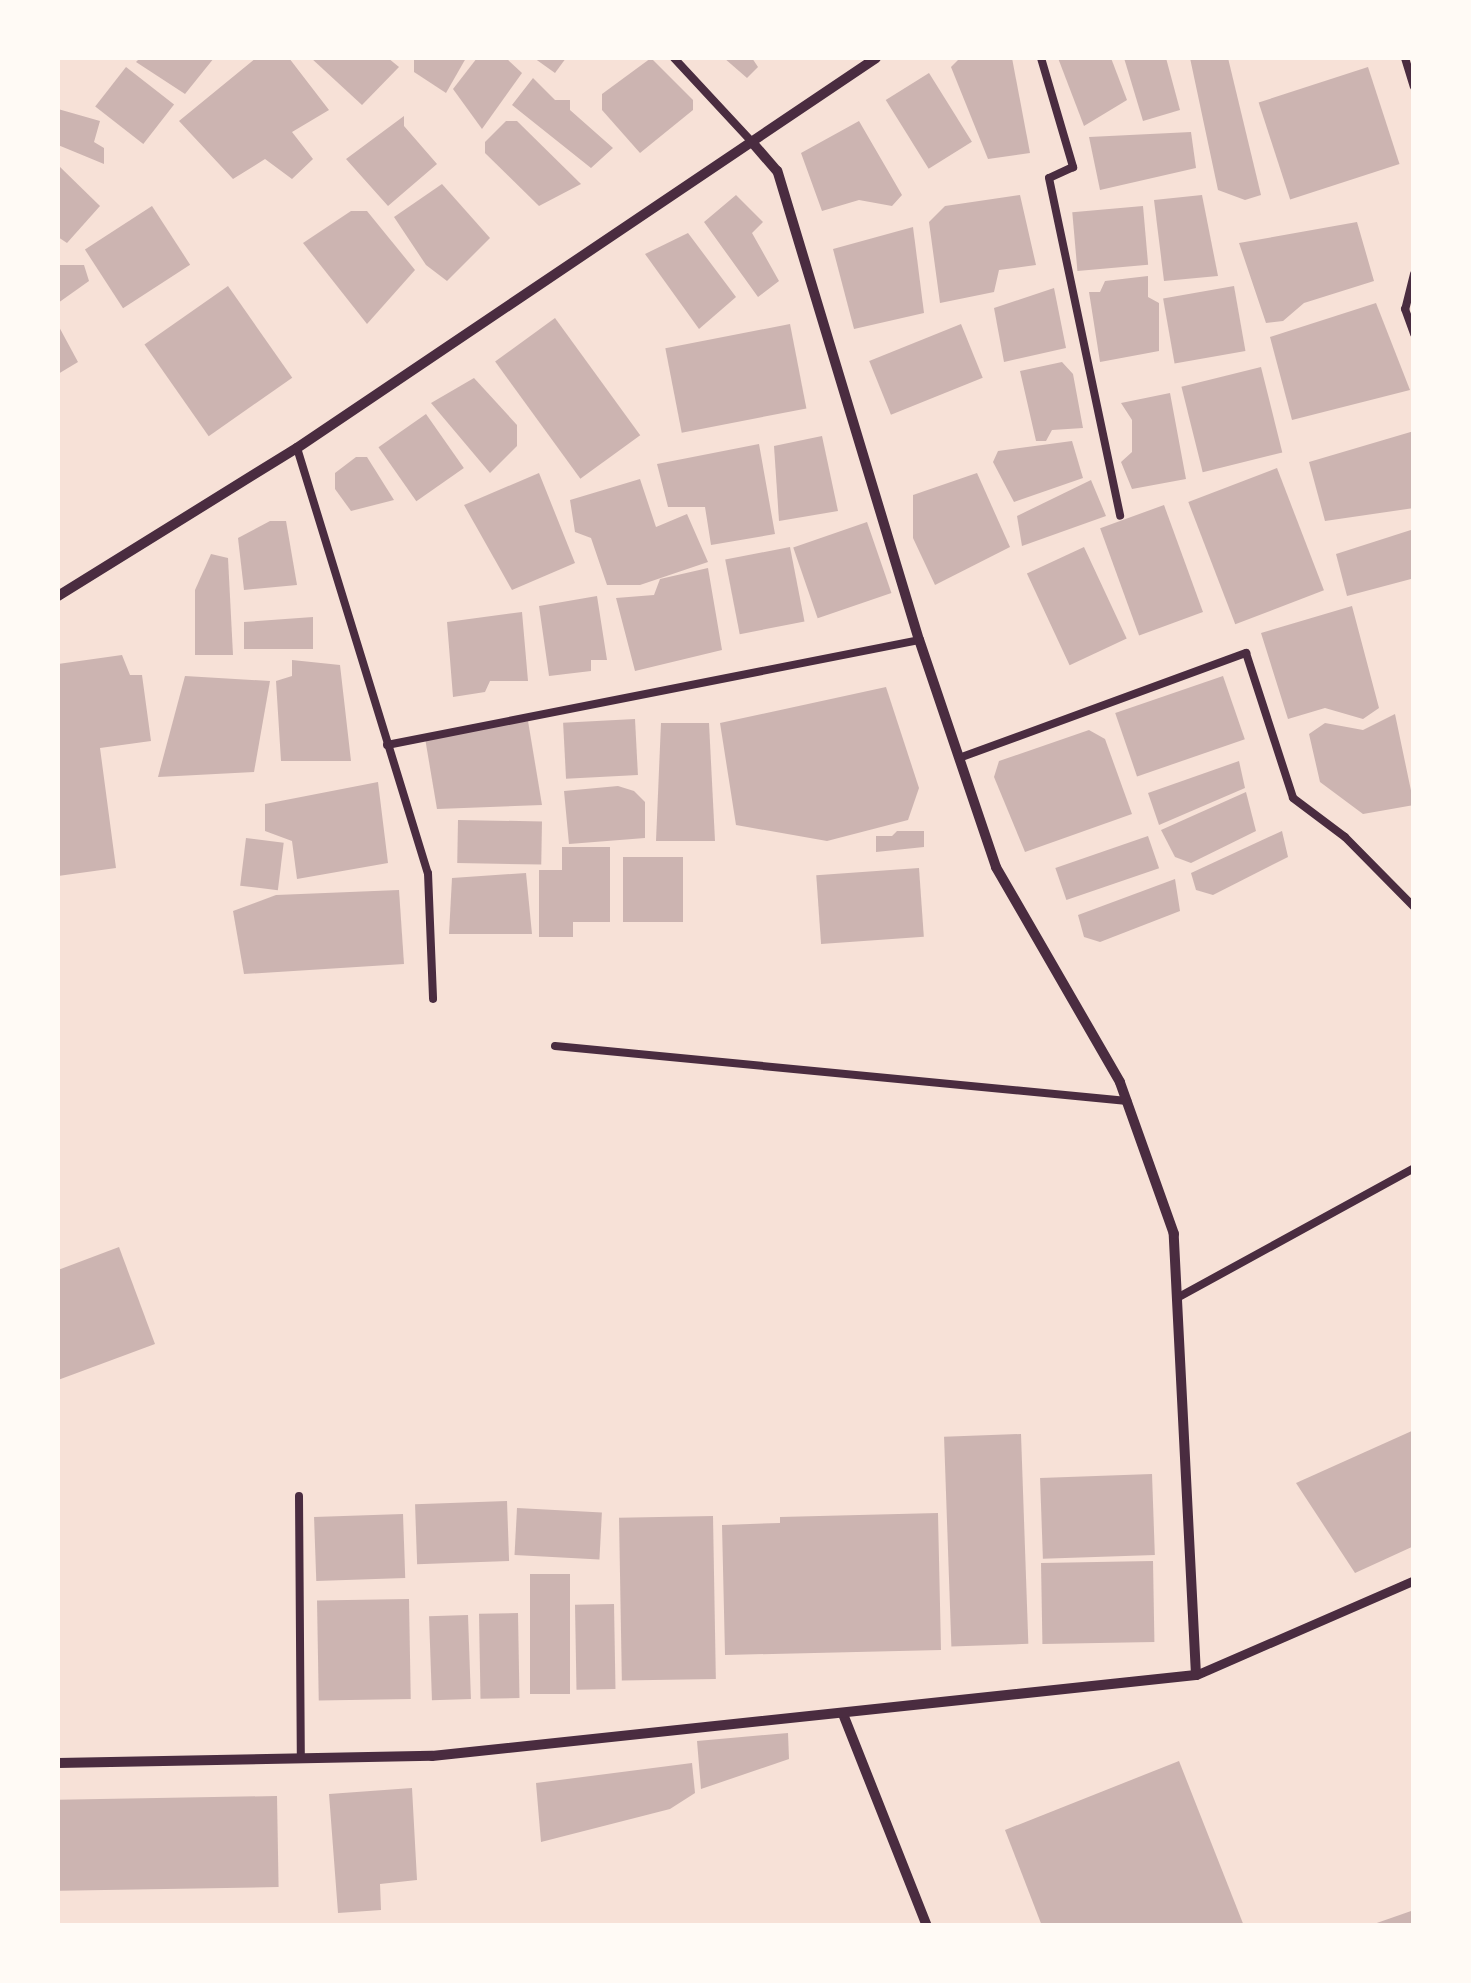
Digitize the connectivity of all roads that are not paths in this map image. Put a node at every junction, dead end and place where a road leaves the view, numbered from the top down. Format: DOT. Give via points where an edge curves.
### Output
graph roads {
  1 [pos="674,58"];
  2 [pos="876,58"];
  3 [pos="1041,58"];
  4 [pos="1405,58"];
  5 [pos="1414,87"];
  6 [pos="753,143"];
  7 [pos="1414,274"];
  8 [pos="1414,334"];
  9 [pos="297,448"];
  10 [pos="1120,516"];
  11 [pos="58,596"];
  12 [pos="919,640"];
  13 [pos="387,746"];
  14 [pos="959,758"];
  15 [pos="1414,907"];
  16 [pos="433,998"];
  17 [pos="554,1046"];
  18 [pos="1127,1101"];
  19 [pos="1414,1168"];
  20 [pos="1177,1298"];
  21 [pos="299,1496"];
  22 [pos="1414,1580"];
  23 [pos="1196,1674"];
  24 [pos="843,1714"];
  25 [pos="301,1759"];
  26 [pos="58,1764"];
  27 [pos="927,1926"];
  1 -- 6 [label="lane"];
  2 -- 6 [label="street"];
  3 -- 10 [label="lane" via="1074,167 1050,178"];
  4 -- 5 [label="lane"];
  6 -- 9 [label="street"];
  6 -- 12 [label="street" via="777,171"];
  7 -- 8 [label="lane" via="1405,309"];
  9 -- 11 [label="street"];
  9 -- 13 [label="lane"];
  12 -- 13 [label="lane"];
  12 -- 14 [label="street"];
  13 -- 16 [label="lane" via="428,872"];
  14 -- 15 [label="lane" via="1246,652 1293,798 1345,837"];
  14 -- 18 [label="street" via="996,866"];
  17 -- 18 [label="lane"];
  18 -- 20 [label="street" via="1174,1234"];
  19 -- 20 [label="lane"];
  20 -- 23 [label="street"];
  21 -- 25 [label="lane"];
  22 -- 23 [label="street"];
  23 -- 24 [label="street"];
  24 -- 25 [label="street" via="432,1756"];
  24 -- 27 [label="street"];
  25 -- 26 [label="street"];
}
